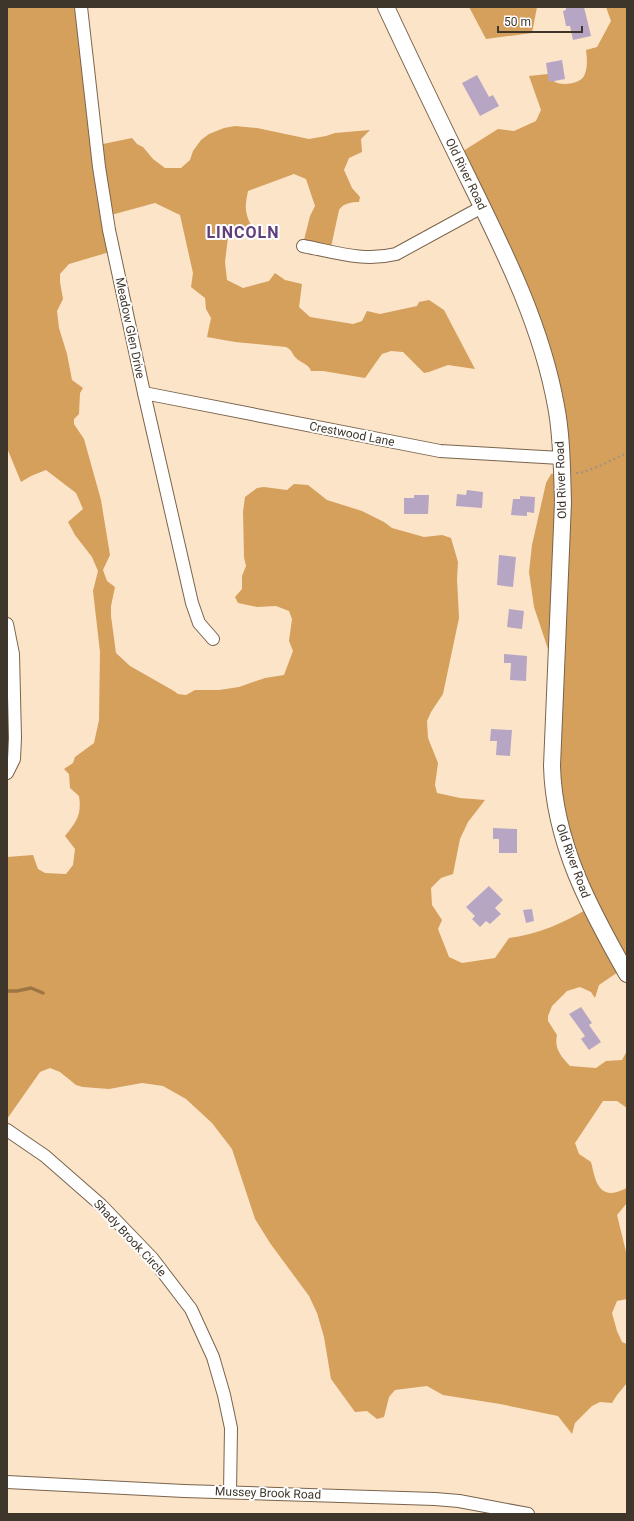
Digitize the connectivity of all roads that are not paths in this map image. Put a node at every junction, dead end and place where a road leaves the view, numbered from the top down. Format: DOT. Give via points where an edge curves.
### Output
graph roads {
  1 [pos="81,7"];
  2 [pos="386,7"];
  3 [pos="482,207"];
  4 [pos="303,246"];
  5 [pos="144,393"];
  6 [pos="562,465"];
  7 [pos="7,624"];
  8 [pos="213,639"];
  9 [pos="7,773"];
  10 [pos="627,974"];
  11 [pos="7,1130"];
  12 [pos="7,1482"];
  13 [pos="230,1492"];
  14 [pos="528,1514"];
  1 -- 5 [label="street, Meadow Glen Drive" via="106,211"];
  2 -- 3 [label="main road, Old River Road"];
  3 -- 4 [label="street" via="396,254 381,258 365,258"];
  3 -- 6 [label="main road, Old River Road" via="522,294 543,351 557,407"];
  5 -- 6 [label="street, Crestwood Lane" via="440,451"];
  5 -- 8 [label="street, Meadow Glen Drive" via="192,603 200,623"];
  6 -- 10 [label="main road, Old River Road" via="564,502 552,766 554,798 561,831 579,882"];
  7 -- 9 [label="street" via="13,654 15,738 14,759"];
  11 -- 13 [label="street, Shady Brook Circle" via="45,1156 101,1204 152,1258 191,1309 213,1356 224,1395 231,1428"];
  12 -- 13 [label="street, Mussey Brook Road"];
  13 -- 14 [label="street, Mussey Brook Road" via="459,1501"];
}
